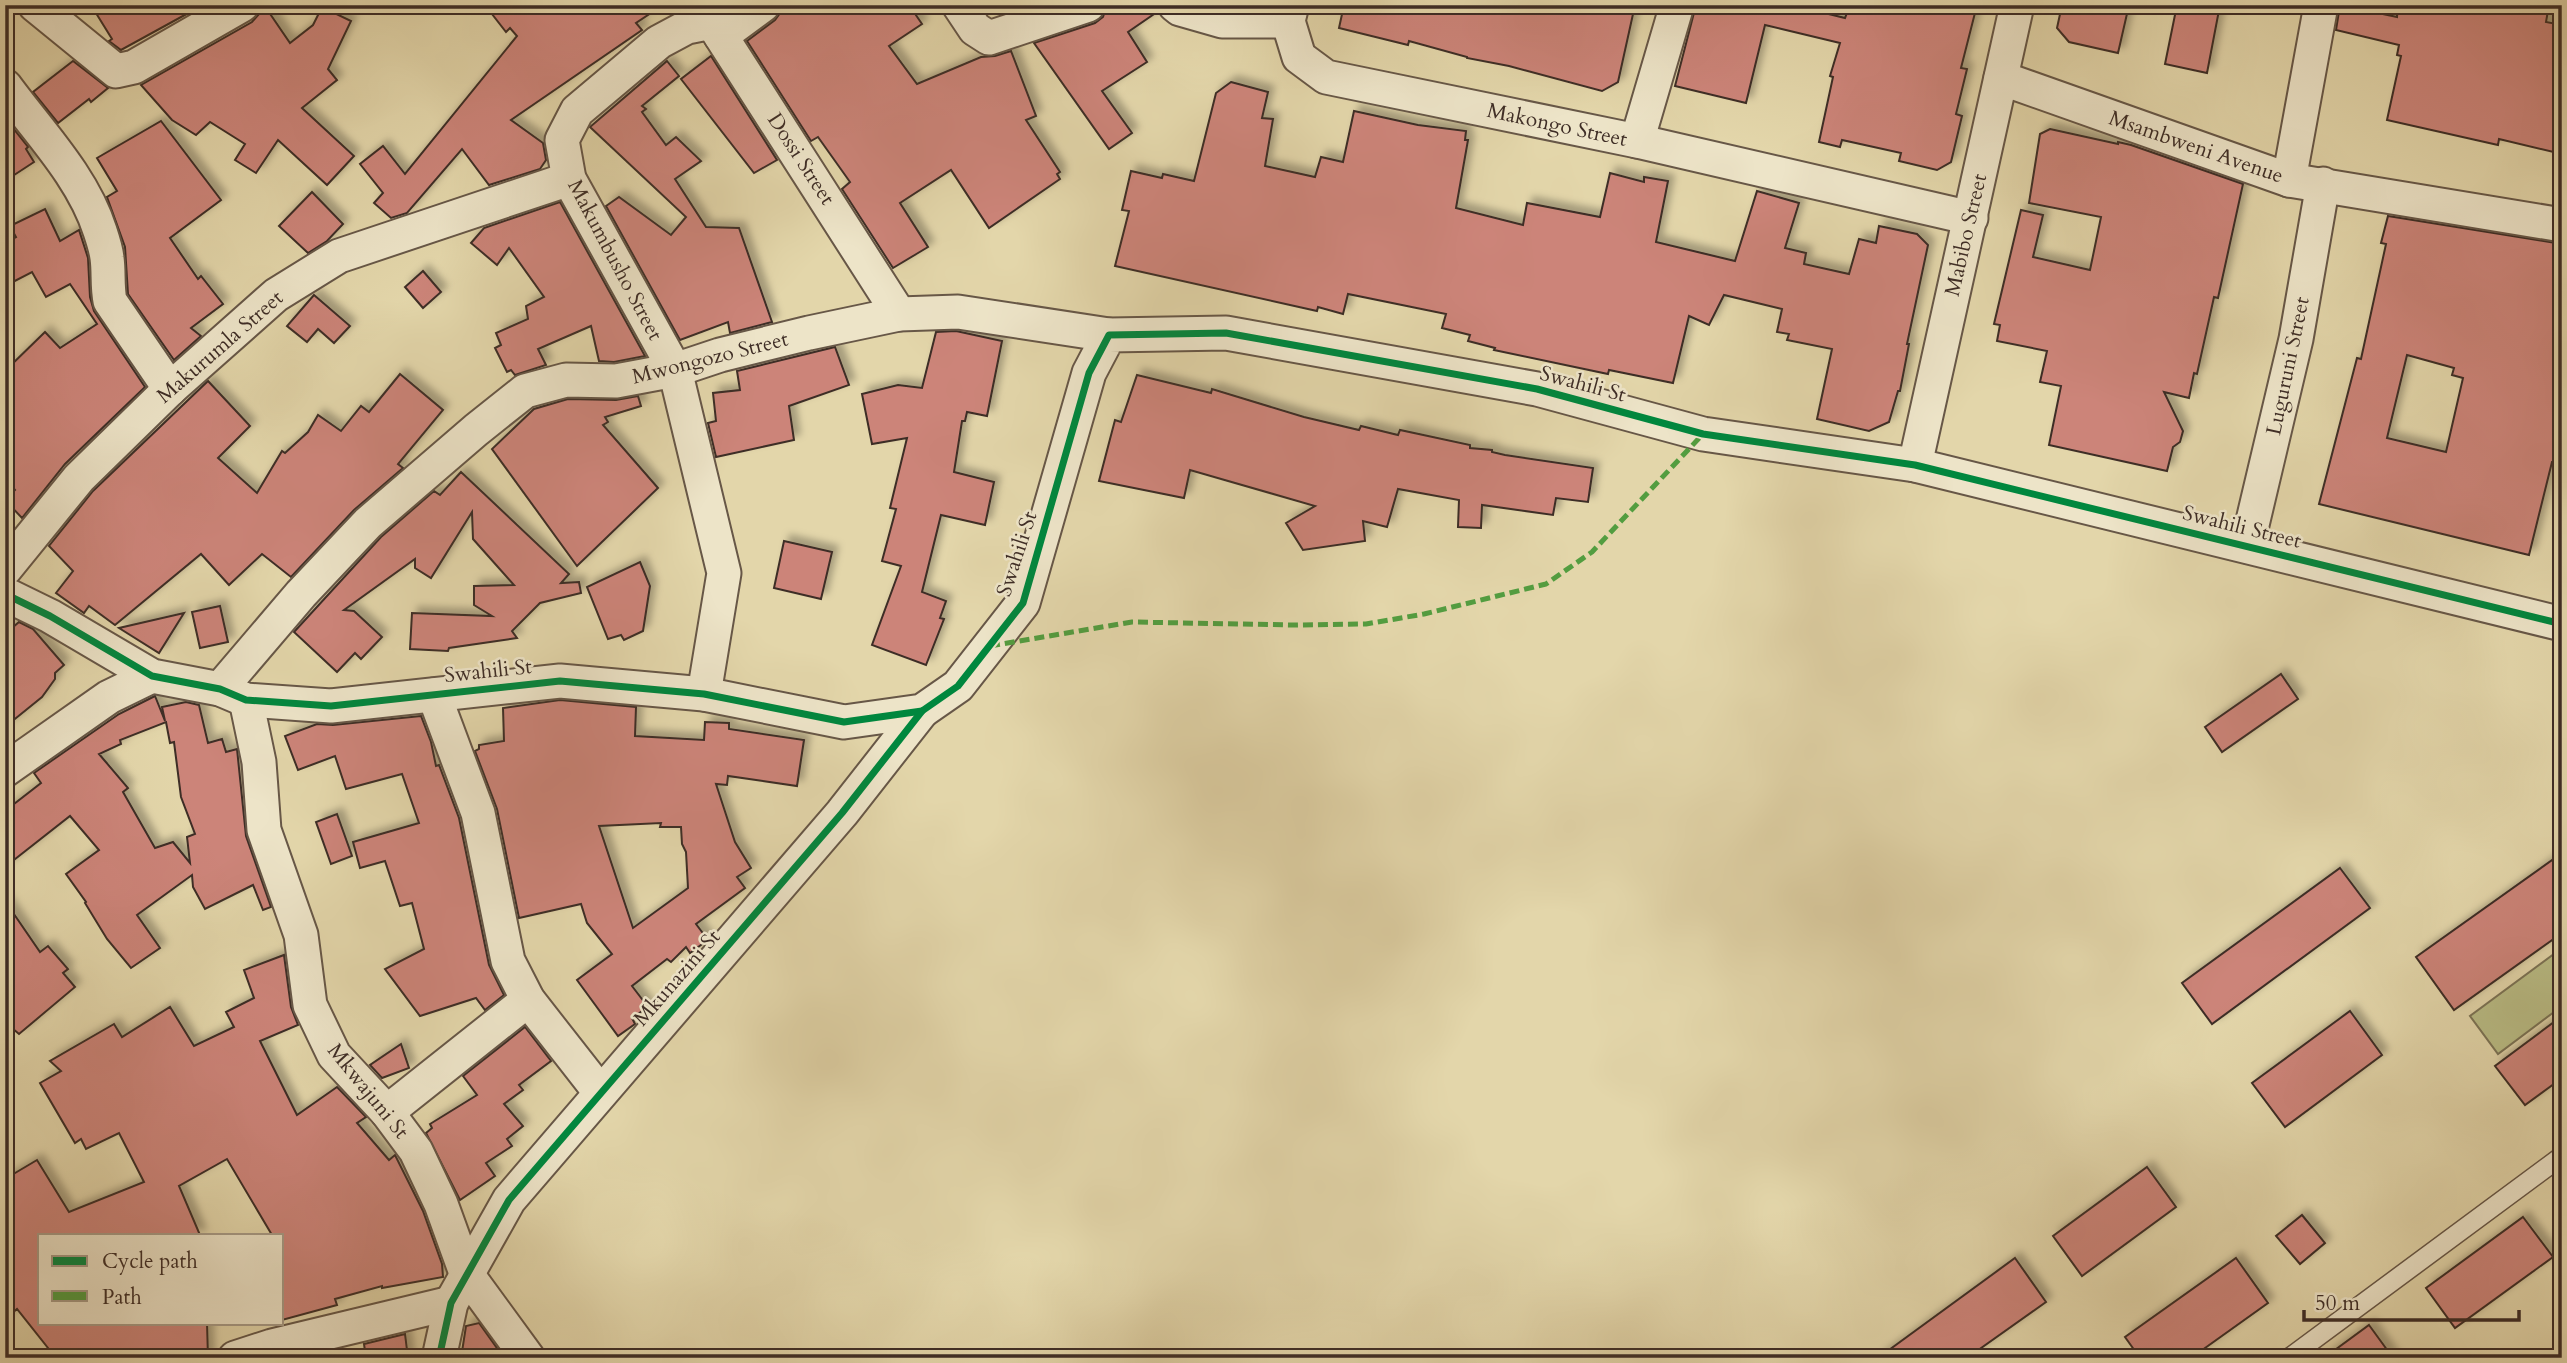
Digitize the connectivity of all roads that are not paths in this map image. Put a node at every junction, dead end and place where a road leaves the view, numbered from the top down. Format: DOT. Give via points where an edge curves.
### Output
graph roads {
  1 [pos="35,5"];
  2 [pos="242,5"];
  3 [pos="763,5"];
  4 [pos="959,5"];
  5 [pos="1088,5"];
  6 [pos="1175,5"];
  7 [pos="1677,5"];
  8 [pos="2017,5"];
  9 [pos="2321,5"];
  10 [pos="1290,13"];
  11 [pos="711,21"];
  12 [pos="2001,78"];
  13 [pos="5,86"];
  14 [pos="1637,141"];
  15 [pos="569,179"];
  16 [pos="2289,180"];
  17 [pos="2323,184"];
  18 [pos="1970,218"];
  19 [pos="2562,225"];
  20 [pos="900,314"];
  21 [pos="1109,335"];
  22 [pos="675,370"];
  23 [pos="170,389"];
  24 [pos="1915,465"];
  25 [pos="2247,546"];
  26 [pos="5,569"];
  27 [pos="5,594"];
  28 [pos="2562,624"];
  29 [pos="152,676"];
  30 [pos="233,694"];
  31 [pos="704,694"];
  32 [pos="435,695"];
  33 [pos="922,711"];
  34 [pos="5,770"];
  35 [pos="528,1000"];
  36 [pos="600,1092"];
  37 [pos="387,1112"];
  38 [pos="2562,1156"];
  39 [pos="466,1273"];
  40 [pos="451,1303"];
  41 [pos="235,1358"];
  42 [pos="439,1358"];
  43 [pos="528,1358"];
  44 [pos="2289,1358"];
  1 -- 2 [label="street" via="116,71 134,67"];
  3 -- 11 [label="street"];
  4 -- 5 [label="street" via="975,29 989,38"];
  6 -- 10 [label="street, Makongo Street" via="1222,21"];
  7 -- 14 [label="street"];
  8 -- 12 [label="street, Mabibo Street"];
  9 -- 16 [label="street"];
  10 -- 14 [label="street, Makongo Street" via="1299,57 1326,77"];
  11 -- 15 [label="street, Makumbusho Street" via="687,27 659,43 577,111 562,140"];
  11 -- 20 [label="street, Dossi Street"];
  12 -- 16 [label="street, Msambweni Avenue"];
  12 -- 18 [label="street, Mabibo Street"];
  13 -- 23 [label="street" via="86,201 107,255 110,301"];
  14 -- 18 [label="street, Makongo Street"];
  15 -- 22 [label="street, Makumbusho Street"];
  15 -- 23 [label="street, Makurumla Street" via="339,256 276,295"];
  16 -- 17 [label="street, Msambweni Avenue"];
  17 -- 19 [label="street, Msambweni Avenue"];
  17 -- 25 [label="street, Luguruni Street" via="2296,339"];
  18 -- 24 [label="street, Mabibo Street"];
  20 -- 21 [label="street, Mwongozo Street" via="958,312"];
  20 -- 22 [label="street, Mwongozo Street"];
  21 -- 24 [label="street, Swahili St" via="1226,333 1537,389 1703,434"];
  21 -- 33 [label="street, Swahili St" via="1089,373 1023,603 958,686"];
  22 -- 30 [label="street, Mwongozo Street" via="616,381 566,380 525,391 368,523 301,594"];
  22 -- 31 [label="street, Makumbusho Street" via="724,573"];
  23 -- 26 [label="street, Makurumla Street" via="79,478"];
  24 -- 25 [label="street, Swahili Street"];
  25 -- 28 [label="street, Swahili Street"];
  27 -- 29 [label="street, Swahili St"];
  29 -- 30 [label="street, Swahili St"];
  29 -- 34 [label="street" via="108,697"];
  30 -- 32 [label="street, Swahili St" via="331,706"];
  30 -- 37 [label="street, Mkwajuni St" via="259,762 264,830 301,934 310,1005 334,1055"];
  31 -- 32 [label="street, Swahili St" via="559,681"];
  31 -- 33 [label="street, Swahili St" via="844,722"];
  32 -- 35 [label="street" via="478,813 508,961"];
  33 -- 36 [label="street, Mkunazini St" via="833,824"];
  35 -- 36 [label="street"];
  35 -- 37 [label="street"];
  36 -- 39 [label="street, Mkunazini St" via="509,1200"];
  37 -- 39 [label="street, Mkwajuni St" via="416,1151"];
  38 -- 44 [label="lane"];
  39 -- 40 [label="street, Mkunazini St"];
  39 -- 43 [label="street, Mkwajuni St"];
  40 -- 41 [label="street"];
  40 -- 42 [label="street, Mkunazini St"];
}
